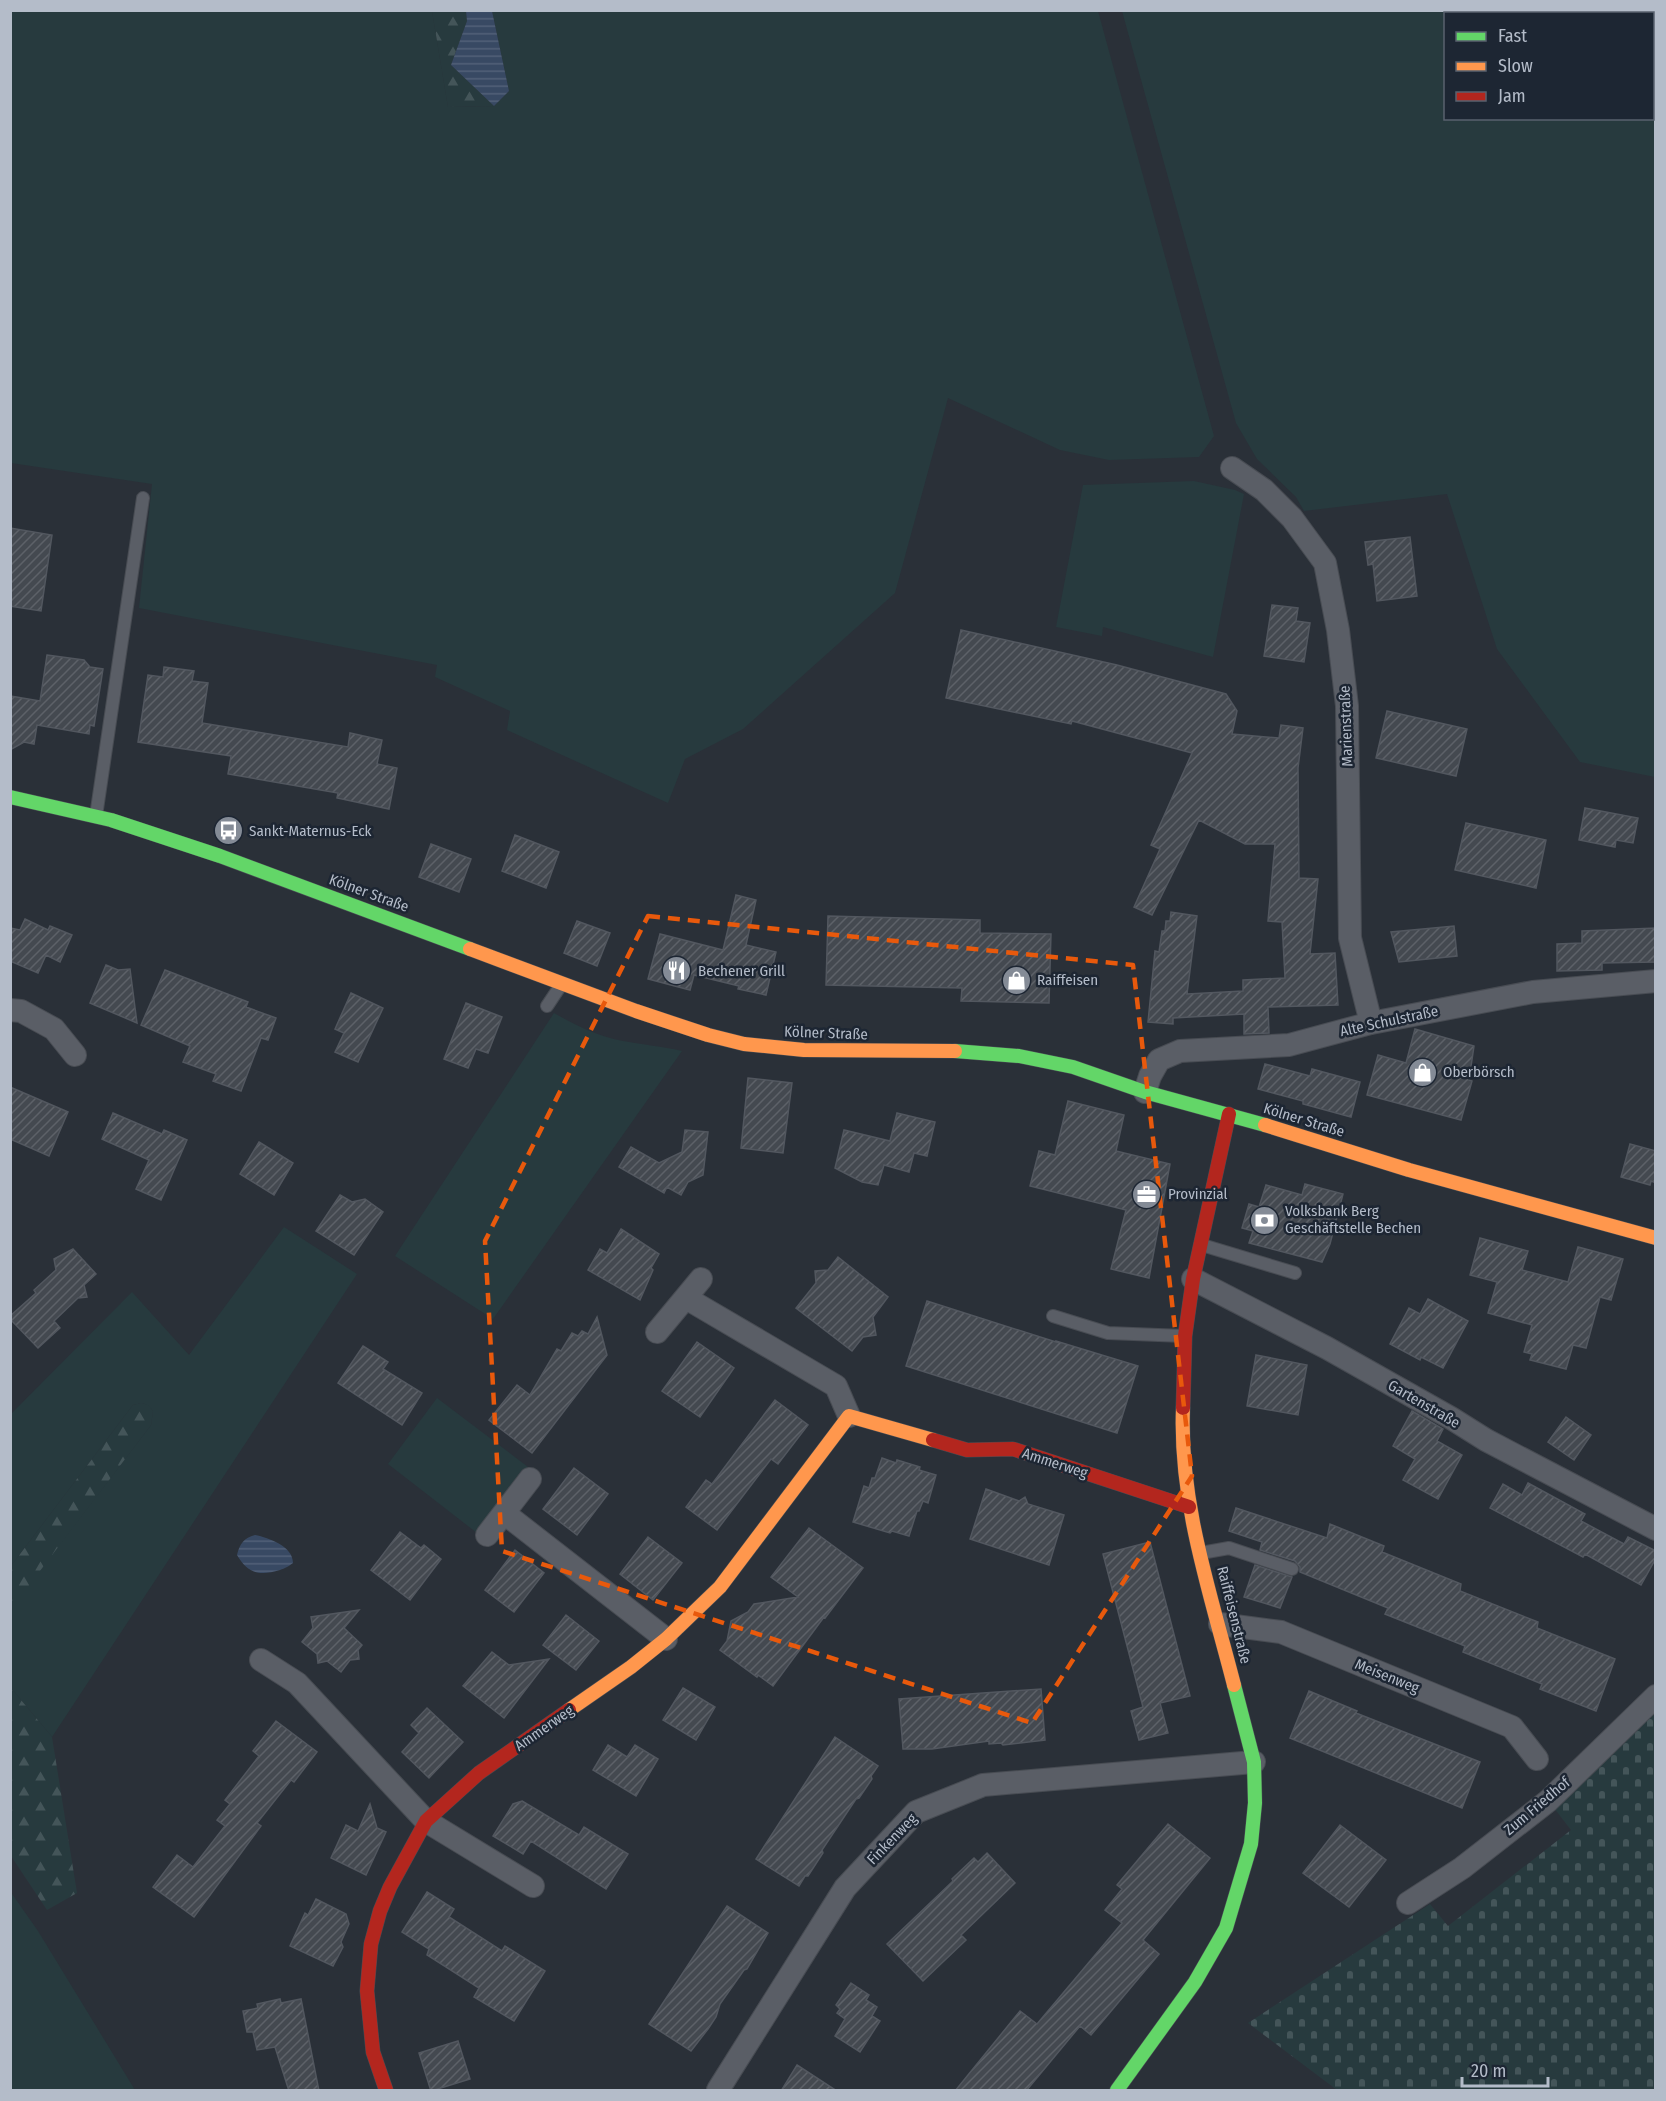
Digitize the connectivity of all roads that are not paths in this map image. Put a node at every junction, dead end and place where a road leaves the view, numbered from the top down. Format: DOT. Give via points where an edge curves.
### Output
graph roads {
  1 [pos="1232,468"];
  2 [pos="143,498"];
  3 [pos="10,797"];
  4 [pos="96,817"];
  5 [pos="1656,981"];
  6 [pos="561,984"];
  7 [pos="547,1006"];
  8 [pos="10,1010"];
  9 [pos="1371,1023"];
  10 [pos="75,1055"];
  11 [pos="1145,1092"];
  12 [pos="1229,1114"];
  13 [pos="1656,1238"];
  14 [pos="1201,1245"];
  15 [pos="1295,1273"];
  16 [pos="701,1279"];
  17 [pos="1193,1279"];
  18 [pos="686,1298"];
  19 [pos="1053,1316"];
  20 [pos="657,1332"];
  21 [pos="1185,1336"];
  22 [pos="849,1416"];
  23 [pos="530,1479"];
  24 [pos="1189,1507"];
  25 [pos="504,1513"];
  26 [pos="1656,1529"];
  27 [pos="487,1535"];
  28 [pos="1201,1553"];
  29 [pos="1292,1569"];
  30 [pos="1220,1624"];
  31 [pos="666,1639"];
  32 [pos="261,1660"];
  33 [pos="1656,1696"];
  34 [pos="1537,1759"];
  35 [pos="1254,1762"];
  36 [pos="426,1821"];
  37 [pos="533,1886"];
  38 [pos="1407,1903"];
  39 [pos="386,2091"];
  40 [pos="718,2091"];
  41 [pos="1117,2091"];
  1 -- 9 [label="street, Marienstraße" via="1264,490 1292,518 1325,563 1347,706 1350,938"];
  2 -- 4 [label="lane"];
  3 -- 4 [label="street, Kölner Straße"];
  4 -- 6 [label="street, Kölner Straße" via="239,862 453,948"];
  5 -- 9 [label="street, Alte Schulstraße" via="1533,992"];
  6 -- 7 [label="lane"];
  6 -- 11 [label="street, Kölner Straße" via="667,1022 744,1044 804,1050 963,1051 1019,1056 1073,1067"];
  8 -- 10 [label="street" via="21,1011 54,1029"];
  9 -- 11 [label="street, Alte Schulstraße" via="1289,1045 1180,1051 1159,1060"];
  11 -- 12 [label="street, Kölner Straße"];
  12 -- 13 [label="street, Kölner Straße" via="1409,1170"];
  12 -- 14 [label="street, Raiffeisenstraße"];
  14 -- 15 [label="lane"];
  14 -- 17 [label="street, Raiffeisenstraße"];
  16 -- 18 [label="street"];
  17 -- 21 [label="street, Raiffeisenstraße"];
  17 -- 26 [label="street, Gartenstraße"];
  18 -- 20 [label="street"];
  18 -- 22 [label="street" via="836,1386"];
  19 -- 21 [label="lane" via="1108,1333"];
  21 -- 24 [label="street, Raiffeisenstraße" via="1182,1425"];
  22 -- 24 [label="street, Ammerweg" via="967,1450 1013,1449"];
  22 -- 31 [label="street, Ammerweg" via="720,1587"];
  23 -- 25 [label="street"];
  24 -- 28 [label="street, Raiffeisenstraße"];
  25 -- 27 [label="street"];
  25 -- 31 [label="street"];
  28 -- 29 [label="lane" via="1229,1548"];
  28 -- 30 [label="street, Raiffeisenstraße"];
  30 -- 34 [label="street, Meisenweg" via="1281,1632 1512,1727"];
  30 -- 35 [label="street, Raiffeisenstraße"];
  31 -- 36 [label="street, Ammerweg" via="479,1773"];
  32 -- 36 [label="street" via="297,1683"];
  33 -- 38 [label="street, Zum Friedhof" via="1548,1801 1462,1868"];
  35 -- 40 [label="street, Finkenweg" via="983,1785 916,1812 845,1888"];
  35 -- 41 [label="street, Raiffeisenstraße" via="1251,1844 1226,1928 1195,1982"];
  36 -- 37 [label="street"];
  36 -- 39 [label="street, Ammerweg" via="390,1887 371,1944 367,1991 373,2052"];
}
